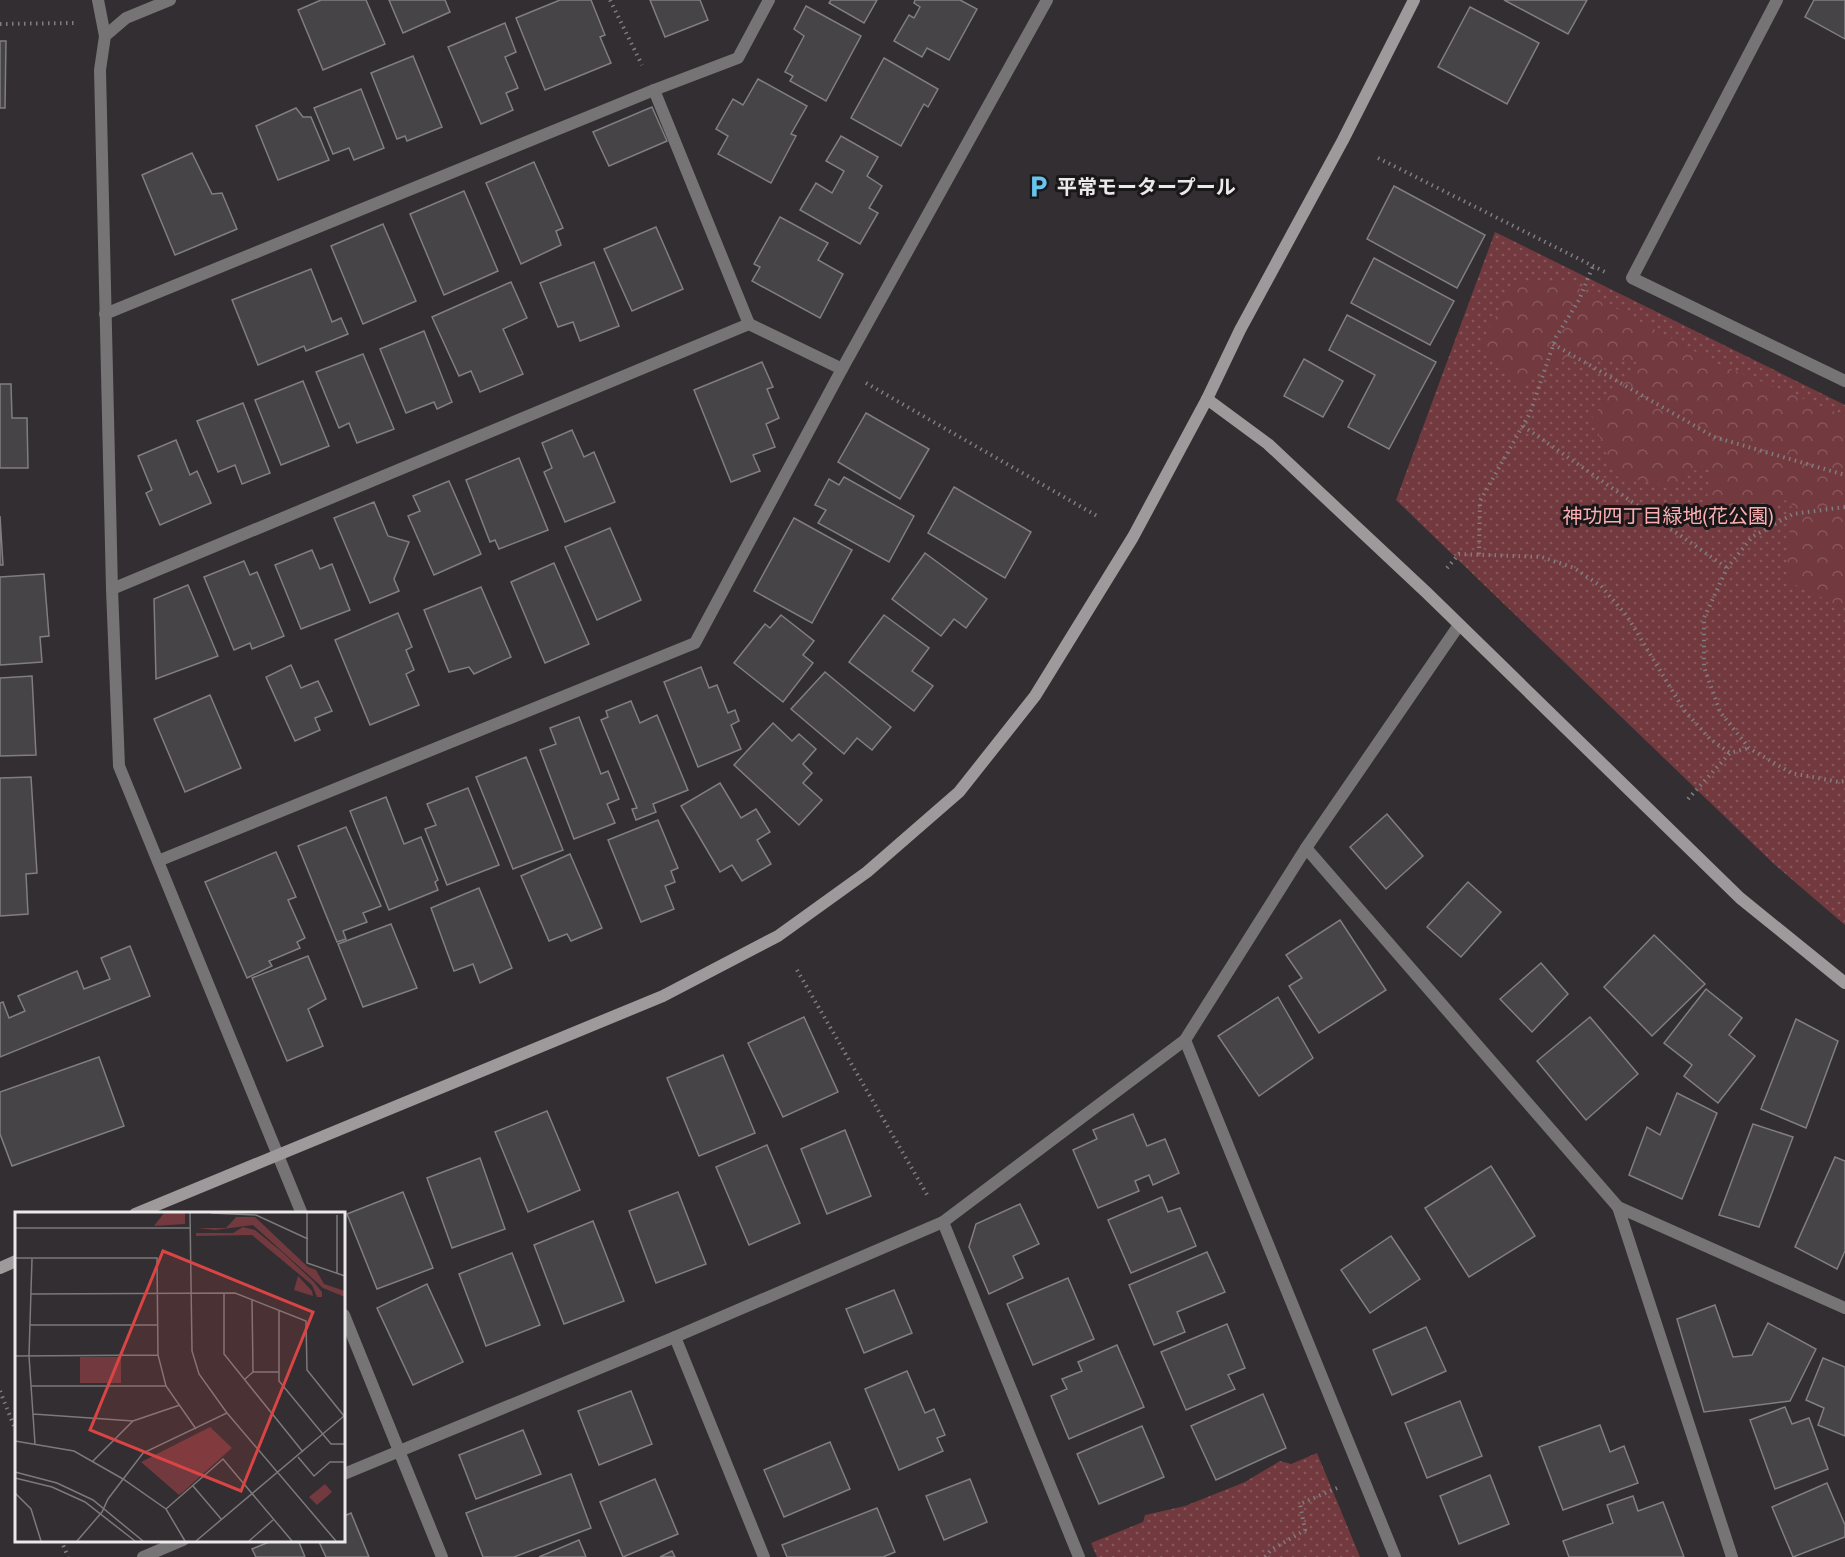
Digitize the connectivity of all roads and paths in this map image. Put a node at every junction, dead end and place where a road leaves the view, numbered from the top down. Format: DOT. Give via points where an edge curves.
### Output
graph roads {
  1 [pos="98,0"];
  2 [pos="170,0"];
  3 [pos="610,0"];
  4 [pos="769,0"];
  5 [pos="1047,0"];
  6 [pos="1414,0"];
  7 [pos="1777,0"];
  8 [pos="0,24"];
  9 [pos="105,36"];
  10 [pos="654,90"];
  11 [pos="1378,158"];
  12 [pos="1593,266"];
  13 [pos="1632,278"];
  14 [pos="105,314"];
  15 [pos="749,324"];
  16 [pos="1553,344"];
  17 [pos="842,369"];
  18 [pos="1845,381"];
  19 [pos="1207,399"];
  20 [pos="1523,426"];
  21 [pos="1845,475"];
  22 [pos="1845,507"];
  23 [pos="1097,516"];
  24 [pos="1479,554"];
  25 [pos="1447,568"];
  26 [pos="1727,568"];
  27 [pos="112,589"];
  28 [pos="1459,625"];
  29 [pos="1749,748"];
  30 [pos="1730,753"];
  31 [pos="1845,781"];
  32 [pos="1688,799"];
  33 [pos="1306,848"];
  34 [pos="158,861"];
  35 [pos="797,970"];
  36 [pos="1845,983"];
  37 [pos="1185,1040"];
  38 [pos="278,1156"];
  39 [pos="1618,1207"];
  40 [pos="140,1212"];
  41 [pos="301,1212"];
  42 [pos="943,1222"];
  43 [pos="15,1262"];
  44 [pos="0,1268"];
  45 [pos="1845,1308"];
  46 [pos="345,1317"];
  47 [pos="675,1337"];
  48 [pos="0,1391"];
  49 [pos="15,1428"];
  50 [pos="399,1451"];
  51 [pos="345,1474"];
  52 [pos="1363,1477"];
  53 [pos="63,1542"];
  54 [pos="178,1542"];
  55 [pos="68,1557"];
  56 [pos="143,1557"];
  57 [pos="442,1557"];
  58 [pos="764,1557"];
  59 [pos="1079,1557"];
  60 [pos="1265,1557"];
  61 [pos="1395,1557"];
  62 [pos="1732,1557"];
  1 -- 9 [label="street"];
  2 -- 9 [label="street" via="126,18"];
  3 -- 10 [label="path"];
  4 -- 10 [label="street" via="738,58"];
  5 -- 17 [label="street"];
  6 -- 19 [label="street"];
  7 -- 13 [label="street"];
  8 -- 9 [label="path" via="75,23"];
  9 -- 14 [label="street" via="100,70"];
  10 -- 14 [label="street"];
  10 -- 15 [label="street"];
  11 -- 12 [label="path"];
  12 -- 13 [label="path"];
  12 -- 16 [label="path" via="1579,300"];
  13 -- 18 [label="street"];
  14 -- 27 [label="street"];
  15 -- 17 [label="street"];
  15 -- 27 [label="street"];
  16 -- 20 [label="path"];
  16 -- 21 [label="path" via="1714,437"];
  17 -- 23 [label="path"];
  17 -- 34 [label="street" via="695,643"];
  19 -- 28 [label="street" via="1269,444"];
  19 -- 38 [label="street" via="1133,537 1035,696 959,792 867,872 778,936 663,996"];
  20 -- 24 [label="path" via="1480,501"];
  20 -- 26 [label="path"];
  22 -- 26 [label="path" via="1793,514 1752,537"];
  24 -- 25 [label="path" via="1460,554"];
  24 -- 30 [label="path" via="1542,557 1574,568 1601,586 1627,616 1684,710 1710,739"];
  26 -- 29 [label="path" via="1704,618 1704,666 1720,712"];
  27 -- 34 [label="street" via="119,766"];
  28 -- 33 [label="street"];
  28 -- 36 [label="street" via="1740,898"];
  29 -- 30 [label="path"];
  29 -- 31 [label="path" via="1791,773"];
  30 -- 32 [label="path"];
  33 -- 37 [label="street"];
  33 -- 39 [label="street"];
  34 -- 38 [label="street"];
  35 -- 42 [label="path"];
  37 -- 42 [label="street"];
  37 -- 52 [label="street"];
  38 -- 40 [label="street"];
  38 -- 41 [label="street"];
  39 -- 45 [label="street"];
  39 -- 62 [label="street"];
  42 -- 47 [label="street"];
  42 -- 59 [label="street"];
  43 -- 44 [label="street"];
  46 -- 50 [label="street"];
  47 -- 50 [label="street"];
  47 -- 58 [label="street"];
  48 -- 49 [label="path"];
  50 -- 51 [label="street"];
  50 -- 57 [label="street"];
  52 -- 60 [label="path" via="1300,1504 1305,1530 1270,1550"];
  52 -- 61 [label="street"];
  53 -- 55 [label="path"];
  54 -- 56 [label="street"];
}
